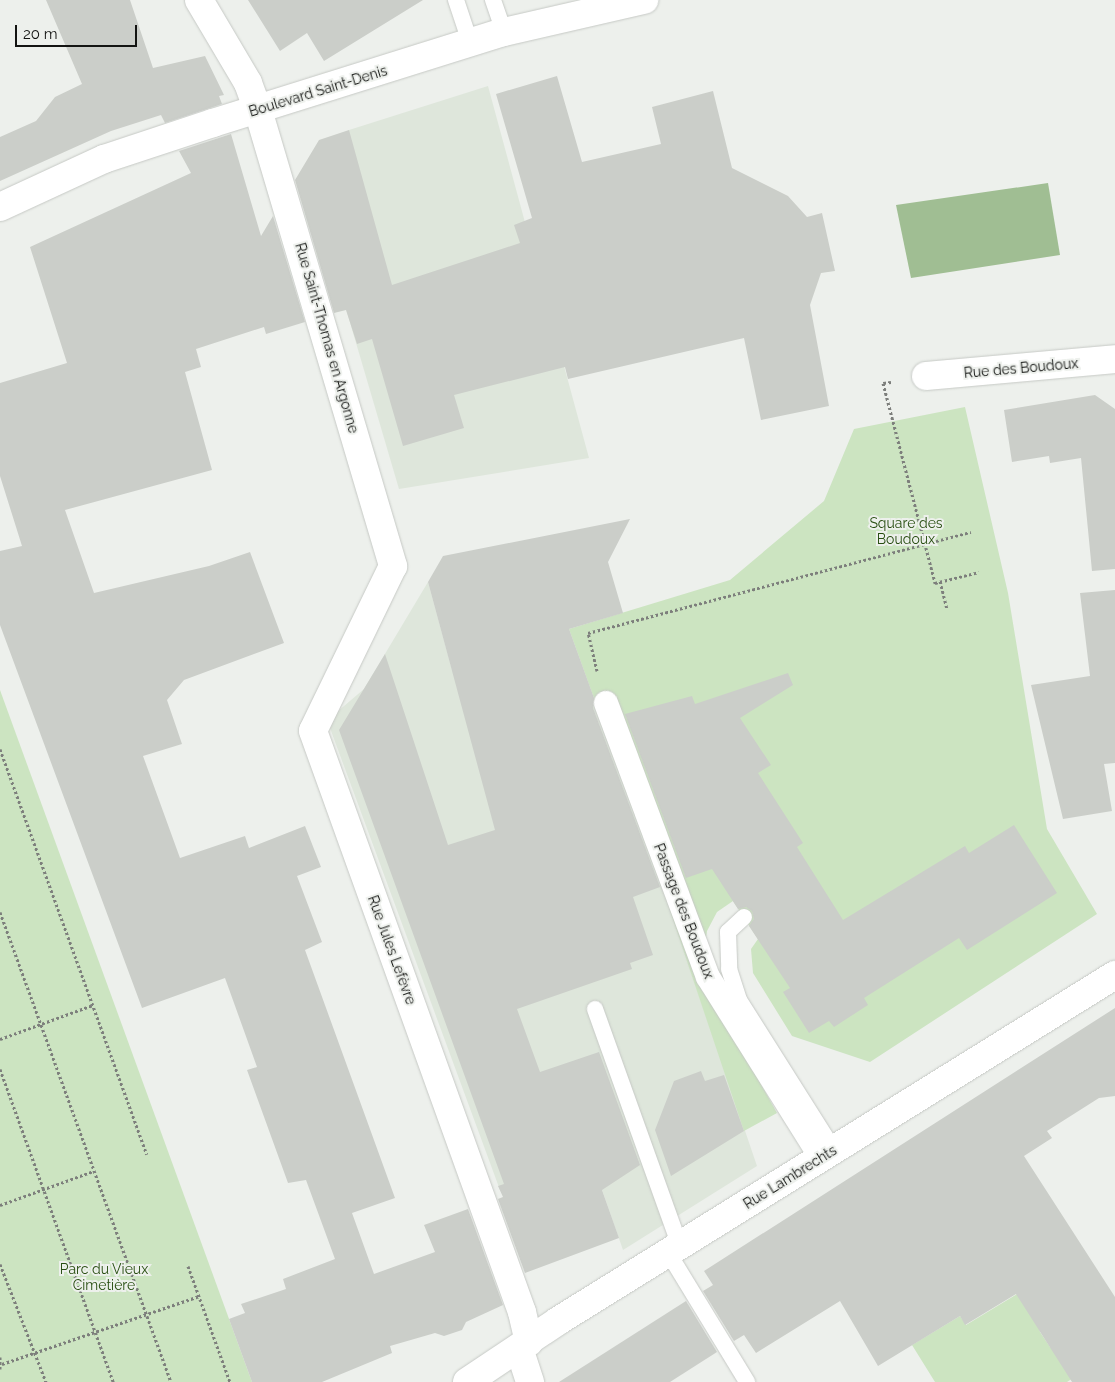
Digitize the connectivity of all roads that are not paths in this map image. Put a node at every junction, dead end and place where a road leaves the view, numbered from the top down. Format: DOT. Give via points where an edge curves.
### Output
graph roads {
  1 [pos="199,0"];
  2 [pos="456,0"];
  3 [pos="493,0"];
  4 [pos="644,0"];
  5 [pos="504,32"];
  6 [pos="470,42"];
  7 [pos="258,110"];
  8 [pos="0,207"];
  9 [pos="1115,359"];
  10 [pos="926,376"];
  11 [pos="393,566"];
  12 [pos="606,703"];
  13 [pos="744,917"];
  14 [pos="1115,975"];
  15 [pos="595,1009"];
  16 [pos="827,1153"];
  17 [pos="675,1250"];
  18 [pos="524,1345"];
  19 [pos="467,1382"];
  20 [pos="530,1382"];
  21 [pos="747,1382"];
  1 -- 7 [label="street, Rue Saint-Thomas en Argonne" via="248,83"];
  2 -- 6 [label="lane"];
  3 -- 5 [label="lane"];
  4 -- 5 [label="street, Boulevard Saint-Denis"];
  5 -- 6 [label="street, Boulevard Saint-Denis"];
  6 -- 7 [label="street, Boulevard Saint-Denis"];
  7 -- 8 [label="street, Boulevard Saint-Denis" via="104,159"];
  7 -- 11 [label="street, Rue Saint-Thomas en Argonne"];
  9 -- 10 [label="street, Rue des Boudoux"];
  11 -- 18 [label="street, Rue Jules Lefèvre" via="313,731 522,1312"];
  12 -- 16 [label="street, Passage des Boudoux" via="708,977"];
  13 -- 16 [label="lane" via="728,932 729,969 736,992"];
  14 -- 16 [label="street, Rue Lambrechts"];
  15 -- 17 [label="lane"];
  16 -- 17 [label="street, Rue Lambrechts"];
  17 -- 18 [label="street, Rue Lambrechts"];
  17 -- 21 [label="lane"];
  18 -- 19 [label="street, Rue Lambrechts"];
  18 -- 20 [label="street, Rue Jules Lefèvre"];
}
